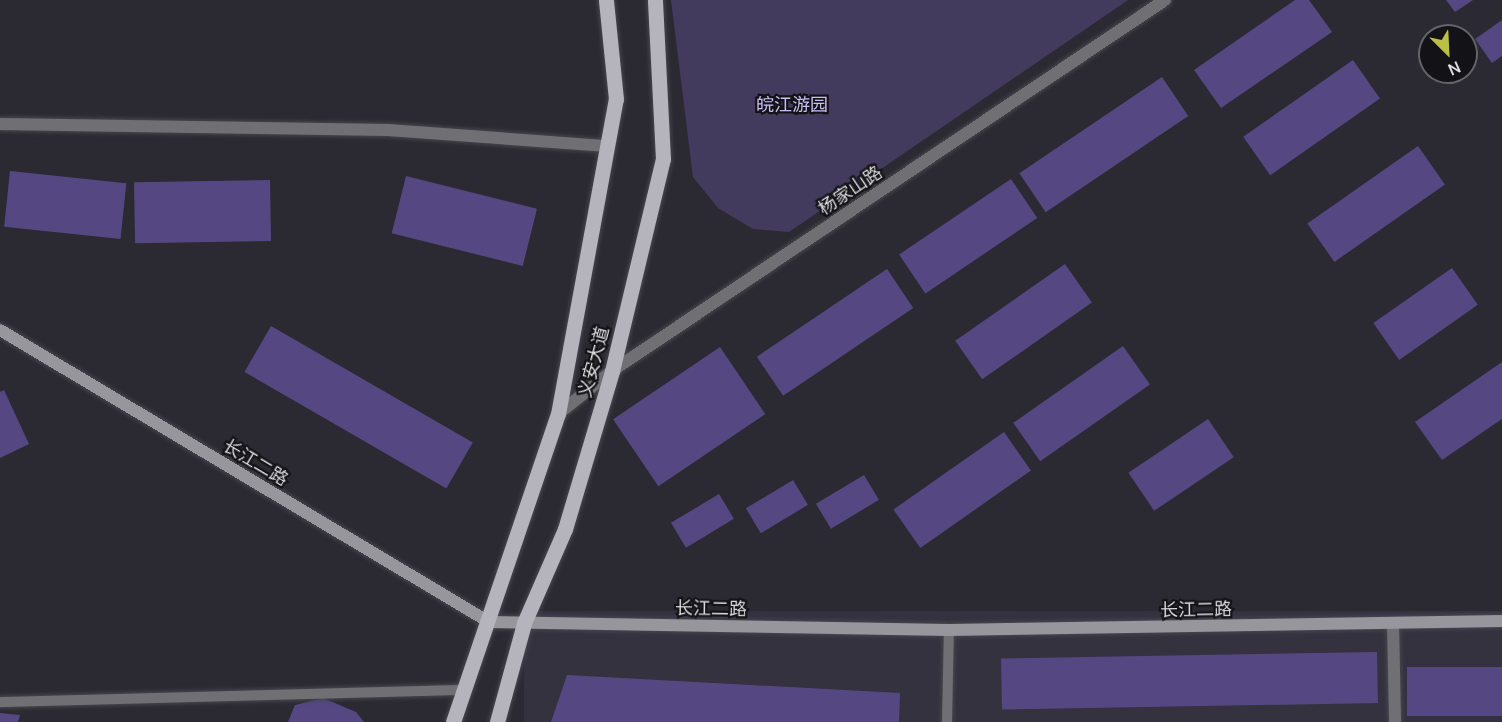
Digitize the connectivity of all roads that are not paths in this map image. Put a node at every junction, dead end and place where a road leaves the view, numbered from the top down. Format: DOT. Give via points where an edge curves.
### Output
graph roads {
  1 [pos="606,0"];
  2 [pos="655,0"];
  3 [pos="1165,0"];
  4 [pos="0,124"];
  5 [pos="607,146"];
  6 [pos="0,330"];
  7 [pos="612,371"];
  8 [pos="558,414"];
  9 [pos="1502,621"];
  10 [pos="489,622"];
  11 [pos="524,623"];
  12 [pos="1393,623"];
  13 [pos="949,630"];
  14 [pos="463,690"];
  15 [pos="0,702"];
  16 [pos="453,722"];
  17 [pos="497,722"];
  18 [pos="947,722"];
  19 [pos="1395,722"];
  1 -- 5 [label="main road, 义安大道" via="616,99"];
  2 -- 7 [label="main road, 义安大道" via="663,159"];
  3 -- 7 [label="street, 杨家山路"];
  4 -- 5 [label="street" via="388,130"];
  5 -- 8 [label="main road, 义安大道"];
  6 -- 10 [label="main road, 长江二路"];
  7 -- 8 [label="street, 杨家山路"];
  7 -- 11 [label="main road, 义安大道" via="565,529"];
  8 -- 10 [label="main road, 义安大道"];
  9 -- 12 [label="main road, 长江二路"];
  10 -- 11 [label="main road, 长江二路"];
  10 -- 14 [label="main road, 义安大道"];
  11 -- 13 [label="main road, 长江二路"];
  11 -- 17 [label="main road, 义安大道"];
  12 -- 13 [label="main road, 长江二路"];
  12 -- 19 [label="street"];
  13 -- 18 [label="lane"];
  14 -- 15 [label="lane"];
  14 -- 16 [label="main road, 义安大道"];
}
